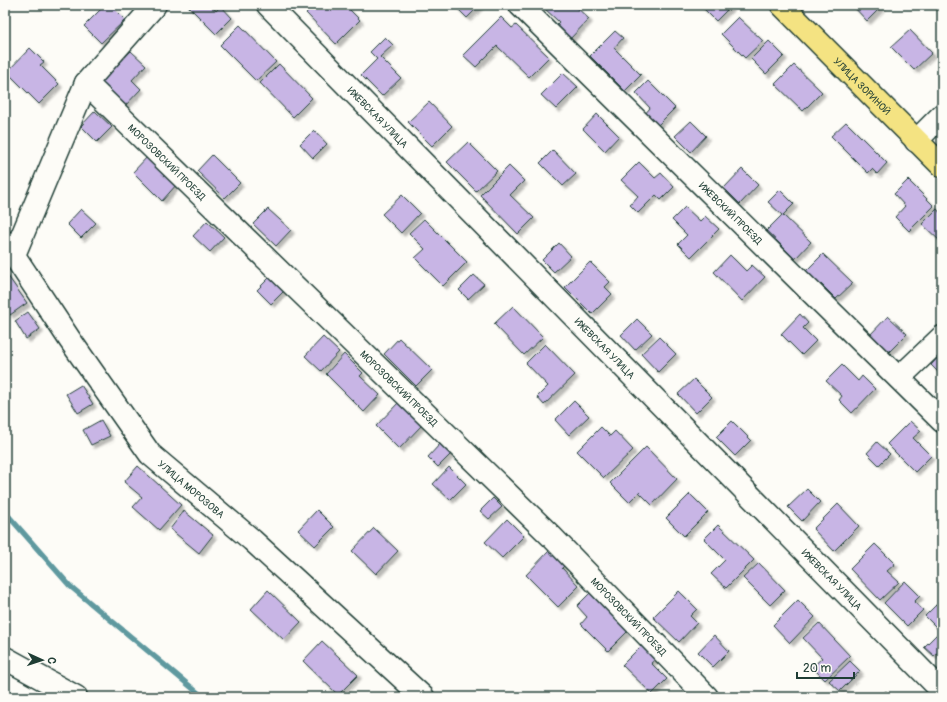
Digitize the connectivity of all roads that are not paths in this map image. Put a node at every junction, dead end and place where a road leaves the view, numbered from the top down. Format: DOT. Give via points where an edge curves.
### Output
graph roads {
  1 [pos="154,5"];
  2 [pos="268,5"];
  3 [pos="520,5"];
  4 [pos="782,5"];
  5 [pos="86,83"];
  6 [pos="942,115"];
  7 [pos="916,141"];
  8 [pos="942,166"];
  9 [pos="9,249"];
  10 [pos="942,338"];
  11 [pos="898,378"];
  12 [pos="942,421"];
  13 [pos="5,658"];
  14 [pos="942,691"];
  15 [pos="76,697"];
  16 [pos="423,697"];
  17 [pos="707,697"];
  1 -- 5 [label="street"];
  2 -- 14 [label="street, ИЖЕВСКАЯ УЛИЦА"];
  3 -- 11 [label="street, ИЖЕВСКИЙ ПРОЕЗД"];
  4 -- 7 [label="main road, УЛИЦА ЗОРИНОЙ"];
  5 -- 9 [label="street"];
  5 -- 17 [label="street, МОРОЗОВСКИЙ ПРОЕЗД" via="551,536"];
  6 -- 7 [label="street"];
  7 -- 8 [label="main road, УЛИЦА ЗОРИНОЙ"];
  9 -- 16 [label="street, УЛИЦА МОРОЗОВА" via="150,454 252,540"];
  10 -- 11 [label="street"];
  11 -- 12 [label="street, ИЖЕВСКИЙ ПРОЕЗД"];
  13 -- 15 [label="street"];
}
